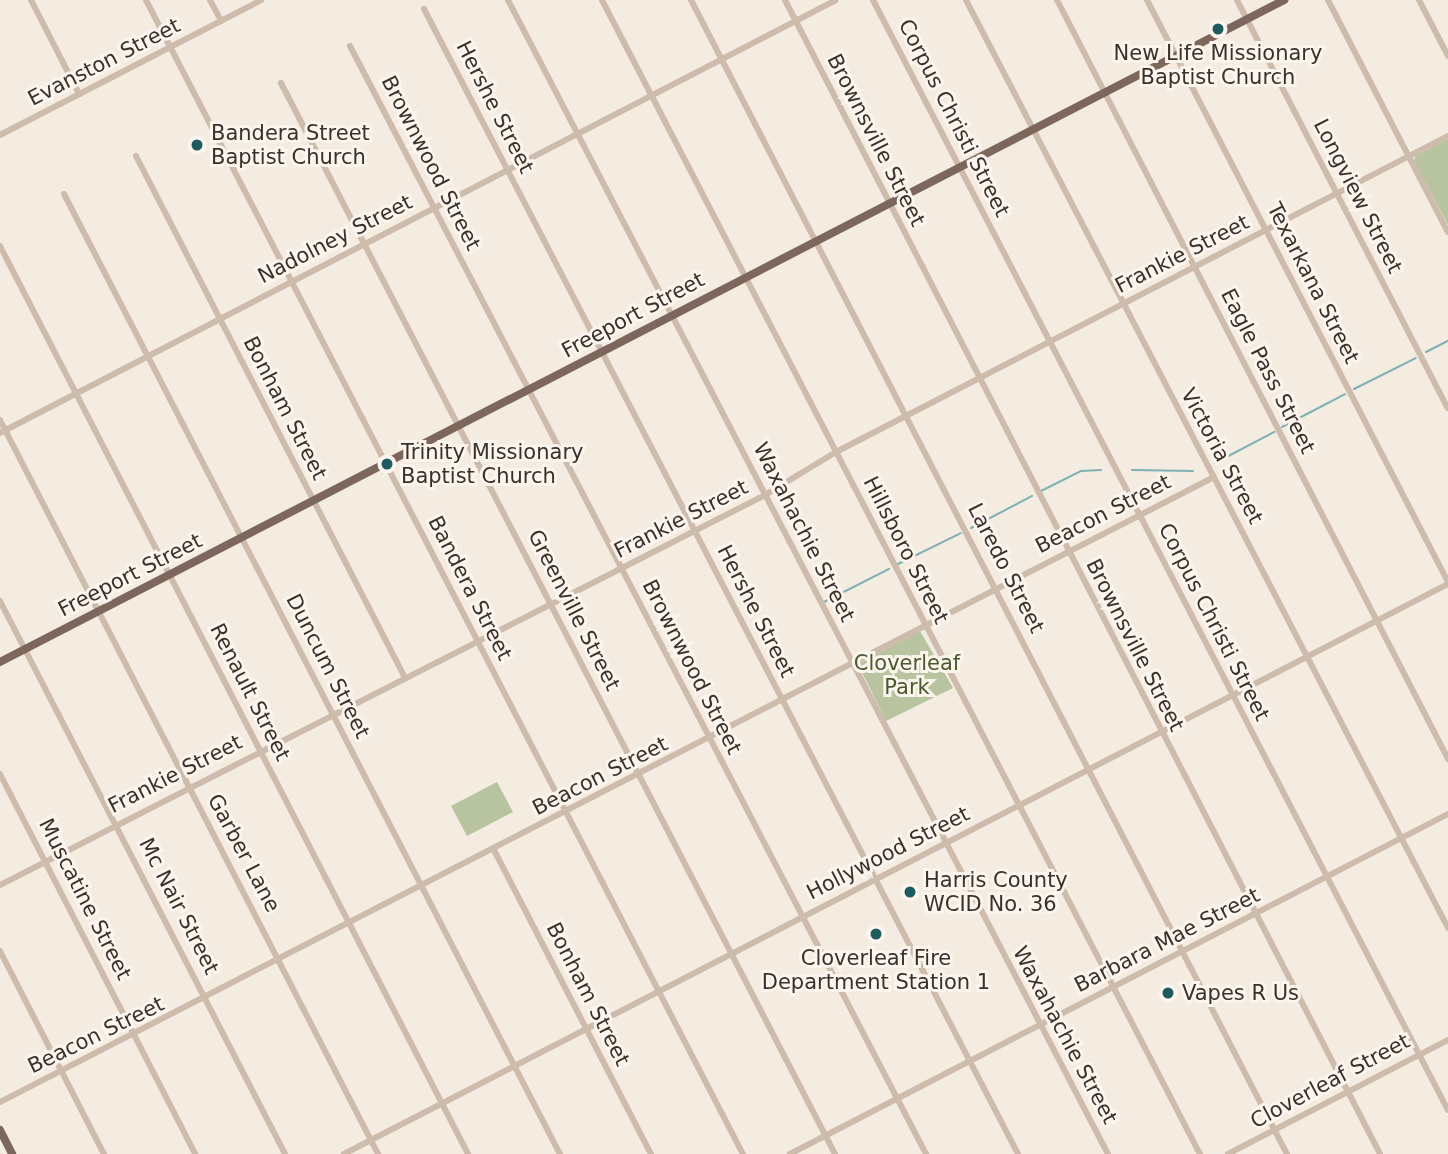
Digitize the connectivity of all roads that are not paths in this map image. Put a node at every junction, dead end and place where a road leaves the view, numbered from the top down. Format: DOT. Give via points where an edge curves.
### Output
graph roads {
  1 [pos="31,0"];
  2 [pos="146,0"];
  3 [pos="210,0"];
  4 [pos="260,0"];
  5 [pos="508,0"];
  6 [pos="602,0"];
  7 [pos="691,0"];
  8 [pos="785,0"];
  9 [pos="836,0"];
  10 [pos="873,0"];
  11 [pos="965,0"];
  12 [pos="1057,0"];
  13 [pos="1147,0"];
  14 [pos="1237,0"];
  15 [pos="1284,0"];
  16 [pos="1328,0"];
  17 [pos="1419,0"];
  18 [pos="424,9"];
  19 [pos="1247,19"];
  20 [pos="221,21"];
  21 [pos="796,21"];
  22 [pos="350,46"];
  23 [pos="170,47"];
  24 [pos="1176,56"];
  25 [pos="1448,56"];
  26 [pos="722,60"];
  27 [pos="281,83"];
  28 [pos="1105,93"];
  29 [pos="79,94"];
  30 [pos="651,96"];
  31 [pos="1032,130"];
  32 [pos="578,134"];
  33 [pos="0,135"];
  34 [pos="1448,136"];
  35 [pos="136,156"];
  36 [pos="1409,156"];
  37 [pos="960,167"];
  38 [pos="508,170"];
  39 [pos="1337,193"];
  40 [pos="64,194"];
  41 [pos="890,203"];
  42 [pos="434,208"];
  43 [pos="1265,230"];
  44 [pos="1448,232"];
  45 [pos="816,241"];
  46 [pos="364,244"];
  47 [pos="1,246"];
  48 [pos="1195,267"];
  49 [pos="743,278"];
  50 [pos="292,282"];
  51 [pos="1121,305"];
  52 [pos="672,314"];
  53 [pos="220,319"];
  54 [pos="1050,342"];
  55 [pos="601,350"];
  56 [pos="148,356"];
  57 [pos="977,380"];
  58 [pos="529,390"];
  59 [pos="76,393"];
  60 [pos="1448,408"];
  61 [pos="907,415"];
  62 [pos="0,420"];
  63 [pos="458,426"];
  64 [pos="3,431"];
  65 [pos="836,452"];
  66 [pos="386,464"];
  67 [pos="1214,477"];
  68 [pos="765,495"];
  69 [pos="313,502"];
  70 [pos="1139,514"];
  71 [pos="695,531"];
  72 [pos="242,538"];
  73 [pos="1068,552"];
  74 [pos="622,569"];
  75 [pos="170,575"];
  76 [pos="1448,583"];
  77 [pos="997,589"];
  78 [pos="0,601"];
  79 [pos="551,605"];
  80 [pos="99,611"];
  81 [pos="1375,621"];
  82 [pos="926,626"];
  83 [pos="476,639"];
  84 [pos="25,649"];
  85 [pos="1305,658"];
  86 [pos="0,662"];
  87 [pos="853,664"];
  88 [pos="404,676"];
  89 [pos="1231,695"];
  90 [pos="783,701"];
  91 [pos="332,713"];
  92 [pos="1160,733"];
  93 [pos="710,738"];
  94 [pos="260,750"];
  95 [pos="1448,759"];
  96 [pos="1088,769"];
  97 [pos="0,774"];
  98 [pos="639,775"];
  99 [pos="189,786"];
  100 [pos="1017,806"];
  101 [pos="567,812"];
  102 [pos="1448,814"];
  103 [pos="117,823"];
  104 [pos="1401,838"];
  105 [pos="944,844"];
  106 [pos="494,850"];
  107 [pos="46,862"];
  108 [pos="1328,877"];
  109 [pos="873,881"];
  110 [pos="0,885"];
  111 [pos="423,887"];
  112 [pos="1256,913"];
  113 [pos="801,918"];
  114 [pos="351,924"];
  115 [pos="1448,928"];
  116 [pos="1185,950"];
  117 [pos="0,951"];
  118 [pos="730,955"];
  119 [pos="280,961"];
  120 [pos="1113,987"];
  121 [pos="657,992"];
  122 [pos="207,999"];
  123 [pos="1041,1024"];
  124 [pos="585,1030"];
  125 [pos="136,1036"];
  126 [pos="1448,1040"];
  127 [pos="1420,1054"];
  128 [pos="970,1061"];
  129 [pos="514,1066"];
  130 [pos="62,1070"];
  131 [pos="1349,1091"];
  132 [pos="897,1099"];
  133 [pos="0,1102"];
  134 [pos="441,1104"];
  135 [pos="1448,1110"];
  136 [pos="1275,1129"];
  137 [pos="0,1130"];
  138 [pos="826,1136"];
  139 [pos="370,1140"];
  140 [pos="12,1154"];
  141 [pos="104,1154"];
  142 [pos="195,1154"];
  143 [pos="285,1154"];
  144 [pos="344,1154"];
  145 [pos="378,1154"];
  146 [pos="468,1154"];
  147 [pos="561,1154"];
  148 [pos="651,1154"];
  149 [pos="743,1154"];
  150 [pos="790,1154"];
  151 [pos="835,1154"];
  152 [pos="926,1154"];
  153 [pos="1018,1154"];
  154 [pos="1108,1154"];
  155 [pos="1200,1154"];
  156 [pos="1228,1154"];
  157 [pos="1287,1154"];
  158 [pos="1380,1154"];
  1 -- 29 [label="street"];
  2 -- 23 [label="street, Bandera Street"];
  3 -- 20 [label="street"];
  4 -- 20 [label="street, Evanston Street"];
  5 -- 32 [label="street, Waxahachie Street"];
  6 -- 30 [label="street, Hillsboro Street"];
  7 -- 26 [label="street, Laredo Street"];
  8 -- 21 [label="street, Brownsville Street"];
  9 -- 21 [label="street, Nadolney Street"];
  10 -- 37 [label="street, Corpus Christi Street"];
  11 -- 31 [label="street, Victoria Street"];
  12 -- 28 [label="street, Eagle Pass Street"];
  13 -- 24 [label="street, Texarkana Street"];
  14 -- 19 [label="street, Longview Street"];
  15 -- 19 [label="main road, Freeport Street"];
  16 -- 36 [label="street"];
  17 -- 25 [label="street"];
  18 -- 38 [label="street, Hershe Street"];
  19 -- 24 [label="main road, Freeport Street"];
  19 -- 39 [label="street, Longview Street"];
  20 -- 23 [label="street, Evanston Street"];
  21 -- 26 [label="street, Nadolney Street"];
  21 -- 41 [label="street, Brownsville Street"];
  22 -- 42 [label="street, Brownwood Street"];
  23 -- 29 [label="street, Evanston Street"];
  23 -- 50 [label="street, Bandera Street"];
  24 -- 28 [label="main road, Freeport Street"];
  24 -- 43 [label="street, Texarkana Street"];
  26 -- 30 [label="street, Nadolney Street"];
  26 -- 45 [label="street, Laredo Street"];
  27 -- 46 [label="street, Greenville Street"];
  28 -- 31 [label="main road, Freeport Street"];
  28 -- 48 [label="street, Eagle Pass Street"];
  29 -- 33 [label="street, Evanston Street"];
  30 -- 32 [label="street, Nadolney Street"];
  30 -- 49 [label="street, Hillsboro Street"];
  31 -- 37 [label="main road, Freeport Street"];
  31 -- 51 [label="street, Victoria Street"];
  32 -- 38 [label="street, Nadolney Street"];
  32 -- 52 [label="street, Waxahachie Street"];
  34 -- 36 [label="street, Frankie Street"];
  35 -- 53 [label="street, Bonham Street"];
  36 -- 39 [label="street, Frankie Street"];
  36 -- 44 [label="street"];
  37 -- 41 [label="main road, Freeport Street"];
  37 -- 54 [label="street, Corpus Christi Street"];
  38 -- 42 [label="street, Nadolney Street"];
  38 -- 55 [label="street, Hershe Street"];
  39 -- 43 [label="street, Frankie Street"];
  39 -- 60 [label="street, Longview Street"];
  40 -- 56 [label="street, Duncum Street"];
  41 -- 45 [label="main road, Freeport Street"];
  41 -- 57 [label="street, Brownsville Street"];
  42 -- 46 [label="street, Nadolney Street"];
  42 -- 58 [label="street, Brownwood Street"];
  43 -- 48 [label="street, Frankie Street"];
  43 -- 76 [label="street, Texarkana Street"];
  45 -- 49 [label="main road, Freeport Street"];
  45 -- 61 [label="street, Laredo Street"];
  46 -- 50 [label="street, Nadolney Street"];
  46 -- 63 [label="street, Greenville Street"];
  47 -- 59 [label="street, Renault Street"];
  48 -- 51 [label="street, Frankie Street"];
  48 -- 81 [label="street, Eagle Pass Street"];
  49 -- 52 [label="main road, Freeport Street"];
  49 -- 65 [label="street, Hillsboro Street"];
  50 -- 53 [label="street, Nadolney Street"];
  50 -- 66 [label="street, Bandera Street"];
  51 -- 54 [label="street, Frankie Street"];
  51 -- 67 [label="street, Victoria Street"];
  52 -- 55 [label="main road, Freeport Street"];
  52 -- 68 [label="street, Waxahachie Street"];
  53 -- 56 [label="street, Nadolney Street"];
  53 -- 69 [label="street, Bonham Street"];
  54 -- 57 [label="street, Frankie Street"];
  54 -- 70 [label="street, Corpus Christi Street"];
  55 -- 58 [label="main road, Freeport Street"];
  55 -- 71 [label="street, Hershe Street"];
  56 -- 59 [label="street, Nadolney Street"];
  56 -- 72 [label="street, Duncum Street"];
  57 -- 61 [label="street, Frankie Street"];
  57 -- 73 [label="street, Brownsville Street"];
  58 -- 63 [label="main road, Freeport Street"];
  58 -- 74 [label="street, Brownwood Street"];
  59 -- 64 [label="street, Nadolney Street"];
  59 -- 75 [label="street, Renault Street"];
  61 -- 65 [label="street, Frankie Street"];
  61 -- 77 [label="street, Laredo Street"];
  62 -- 64 [label="street, Garber Lane"];
  63 -- 66 [label="main road, Freeport Street"];
  63 -- 79 [label="street, Greenville Street"];
  64 -- 80 [label="street, Garber Lane"];
  65 -- 68 [label="street, Frankie Street"];
  65 -- 82 [label="street, Hillsboro Street"];
  66 -- 69 [label="main road, Freeport Street"];
  66 -- 83 [label="street, Bandera Street"];
  67 -- 70 [label="street, Beacon Street"];
  67 -- 85 [label="street, Victoria Street"];
  68 -- 71 [label="street, Frankie Street"];
  68 -- 87 [label="street, Waxahachie Street"];
  69 -- 72 [label="main road, Freeport Street"];
  69 -- 88 [label="street, Bonham Street"];
  70 -- 73 [label="street, Beacon Street"];
  70 -- 89 [label="street, Corpus Christi Street"];
  71 -- 74 [label="street, Frankie Street"];
  71 -- 90 [label="street, Hershe Street"];
  72 -- 75 [label="main road, Freeport Street"];
  72 -- 91 [label="street, Duncum Street"];
  73 -- 77 [label="street, Beacon Street"];
  73 -- 92 [label="street, Brownsville Street"];
  74 -- 79 [label="street, Frankie Street"];
  74 -- 93 [label="street, Brownwood Street"];
  75 -- 80 [label="main road, Freeport Street"];
  75 -- 94 [label="street, Renault Street"];
  76 -- 81 [label="street, Hollywood Street"];
  77 -- 82 [label="street, Beacon Street"];
  77 -- 96 [label="street, Laredo Street"];
  78 -- 84 [label="street, Mc Nair Street"];
  79 -- 83 [label="street, Frankie Street"];
  79 -- 98 [label="street, Greenville Street"];
  80 -- 84 [label="main road, Freeport Street"];
  80 -- 99 [label="street, Garber Lane"];
  81 -- 85 [label="street, Hollywood Street"];
  81 -- 95 [label="street, Eagle Pass Street"];
  82 -- 87 [label="street, Beacon Street"];
  82 -- 100 [label="street, Hillsboro Street"];
  83 -- 88 [label="street, Frankie Street"];
  83 -- 101 [label="street, Bandera Street"];
  84 -- 86 [label="main road, Freeport Street"];
  84 -- 103 [label="street, Mc Nair Street"];
  85 -- 89 [label="street, Hollywood Street"];
  85 -- 104 [label="street, Victoria Street"];
  87 -- 90 [label="street, Beacon Street"];
  87 -- 105 [label="street, Waxahachie Street"];
  88 -- 91 [label="street, Frankie Street"];
  89 -- 92 [label="street, Hollywood Street"];
  89 -- 108 [label="street, Corpus Christi Street"];
  90 -- 93 [label="street, Beacon Street"];
  90 -- 109 [label="street, Hershe Street"];
  91 -- 94 [label="street, Frankie Street"];
  91 -- 111 [label="street, Duncum Street"];
  92 -- 96 [label="street, Hollywood Street"];
  92 -- 112 [label="street, Brownsville Street"];
  93 -- 98 [label="street, Beacon Street"];
  93 -- 113 [label="street, Brownwood Street"];
  94 -- 99 [label="street, Frankie Street"];
  94 -- 114 [label="street, Renault Street"];
  96 -- 100 [label="street, Hollywood Street"];
  96 -- 116 [label="street, Laredo Street"];
  97 -- 107 [label="street, Muscatine Street"];
  98 -- 101 [label="street, Beacon Street"];
  98 -- 118 [label="street, Greenville Street"];
  99 -- 103 [label="street, Frankie Street"];
  99 -- 119 [label="street, Garber Lane"];
  100 -- 105 [label="street, Hollywood Street"];
  100 -- 120 [label="street, Hillsboro Street"];
  101 -- 106 [label="street, Beacon Street"];
  101 -- 121 [label="street, Bandera Street"];
  102 -- 104 [label="street, Barbara Mae Street"];
  103 -- 107 [label="street, Frankie Street"];
  103 -- 122 [label="street, Mc Nair Street"];
  104 -- 108 [label="street, Barbara Mae Street"];
  104 -- 115 [label="street, Victoria Street"];
  105 -- 109 [label="street, Hollywood Street"];
  105 -- 123 [label="street, Waxahachie Street"];
  106 -- 111 [label="street, Beacon Street"];
  106 -- 124 [label="street, Bonham Street"];
  107 -- 110 [label="street, Frankie Street"];
  107 -- 125 [label="street, Muscatine Street"];
  108 -- 112 [label="street, Barbara Mae Street"];
  108 -- 127 [label="street, Corpus Christi Street"];
  109 -- 113 [label="street, Hollywood Street"];
  109 -- 128 [label="street, Hershe Street"];
  111 -- 114 [label="street, Beacon Street"];
  111 -- 129 [label="street, Duncum Street"];
  112 -- 116 [label="street, Barbara Mae Street"];
  112 -- 131 [label="street, Brownsville Street"];
  113 -- 118 [label="street, Hollywood Street"];
  113 -- 132 [label="street, Brownwood Street"];
  114 -- 119 [label="street, Beacon Street"];
  114 -- 134 [label="street, Renault Street"];
  116 -- 120 [label="street, Barbara Mae Street"];
  116 -- 136 [label="street, Laredo Street"];
  117 -- 130 [label="street"];
  118 -- 121 [label="street, Hollywood Street"];
  118 -- 138 [label="street, Greenville Street"];
  119 -- 122 [label="street, Beacon Street"];
  119 -- 139 [label="street, Garber Lane"];
  120 -- 123 [label="street, Barbara Mae Street"];
  120 -- 155 [label="street, Hillsboro Street"];
  121 -- 124 [label="street, Hollywood Street"];
  121 -- 149 [label="street, Bandera Street"];
  122 -- 125 [label="street, Beacon Street"];
  122 -- 143 [label="street, Mc Nair Street"];
  123 -- 128 [label="street, Barbara Mae Street"];
  123 -- 154 [label="street, Waxahachie Street"];
  124 -- 129 [label="street, Hollywood Street"];
  124 -- 148 [label="street, Bonham Street"];
  125 -- 130 [label="street, Beacon Street"];
  125 -- 142 [label="street, Muscatine Street"];
  126 -- 127 [label="street, Cloverleaf Street"];
  127 -- 131 [label="street, Cloverleaf Street"];
  127 -- 135 [label="street, Corpus Christi Street"];
  128 -- 132 [label="street, Barbara Mae Street"];
  128 -- 153 [label="street, Hershe Street"];
  129 -- 134 [label="street, Hollywood Street"];
  129 -- 147 [label="street, Duncum Street"];
  130 -- 133 [label="street, Beacon Street"];
  130 -- 141 [label="street"];
  131 -- 136 [label="street, Cloverleaf Street"];
  131 -- 158 [label="street, Brownsville Street"];
  132 -- 138 [label="street, Barbara Mae Street"];
  132 -- 152 [label="street, Brownwood Street"];
  134 -- 139 [label="street, Hollywood Street"];
  134 -- 146 [label="street, Renault Street"];
  136 -- 156 [label="street, Cloverleaf Street"];
  136 -- 157 [label="street, Laredo Street"];
  137 -- 140 [label="main road"];
  138 -- 150 [label="street, Barbara Mae Street"];
  138 -- 151 [label="street, Greenville Street"];
  139 -- 144 [label="street, Hollywood Street"];
  139 -- 145 [label="street, Garber Lane"];
}
